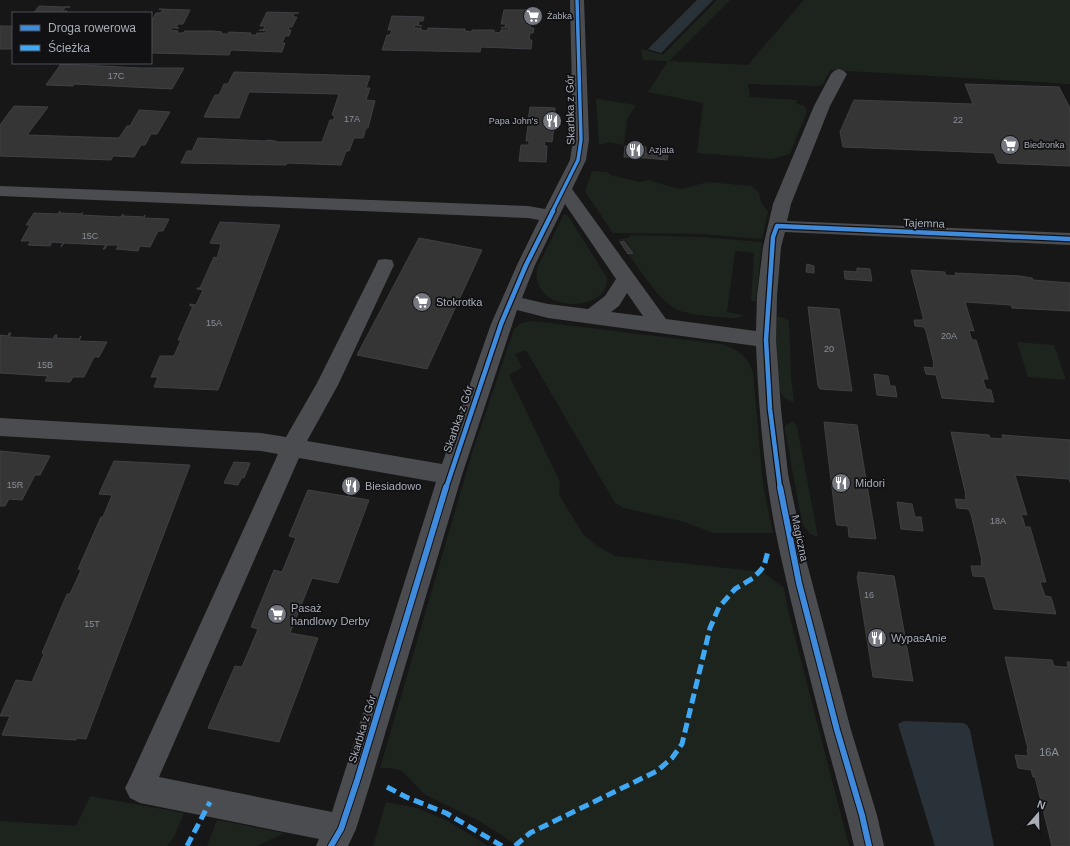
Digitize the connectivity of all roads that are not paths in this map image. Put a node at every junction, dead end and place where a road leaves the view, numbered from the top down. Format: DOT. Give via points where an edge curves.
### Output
graph roads {
  1 [pos="577,0"];
  2 [pos="840,74"];
  3 [pos="564,190"];
  4 [pos="0,191"];
  5 [pos="550,216"];
  6 [pos="777,226"];
  7 [pos="1070,239"];
  8 [pos="385,265"];
  9 [pos="626,280"];
  10 [pos="510,302"];
  11 [pos="592,317"];
  12 [pos="660,326"];
  13 [pos="766,340"];
  14 [pos="0,427"];
  15 [pos="292,447"];
  16 [pos="450,475"];
  17 [pos="336,838"];
  18 [pos="869,846"];
  1 -- 3 [label="street, Skarbka z Gór" via="581,148"];
  2 -- 6 [label="street, Magiczna" via="822,106 799,159 782,204"];
  3 -- 5 [label="street, Skarbka z Gór"];
  3 -- 9 [label="street"];
  4 -- 5 [label="street" via="528,212"];
  5 -- 10 [label="street, Skarbka z Gór"];
  6 -- 7 [label="street, Tajemna"];
  6 -- 13 [label="street, Magiczna" via="773,238 770,269"];
  8 -- 15 [label="street" via="327,385"];
  9 -- 11 [label="street" via="612,301"];
  9 -- 12 [label="street"];
  10 -- 11 [label="street" via="548,311"];
  10 -- 16 [label="street, Skarbka z Gór"];
  11 -- 12 [label="street"];
  12 -- 13 [label="street"];
  13 -- 18 [label="street, Magiczna" via="776,474 792,552"];
  14 -- 15 [label="street" via="261,442"];
  15 -- 16 [label="street"];
  15 -- 17 [label="street" via="140,788"];
  16 -- 17 [label="street, Skarbka z Gór" via="357,781"];
}
